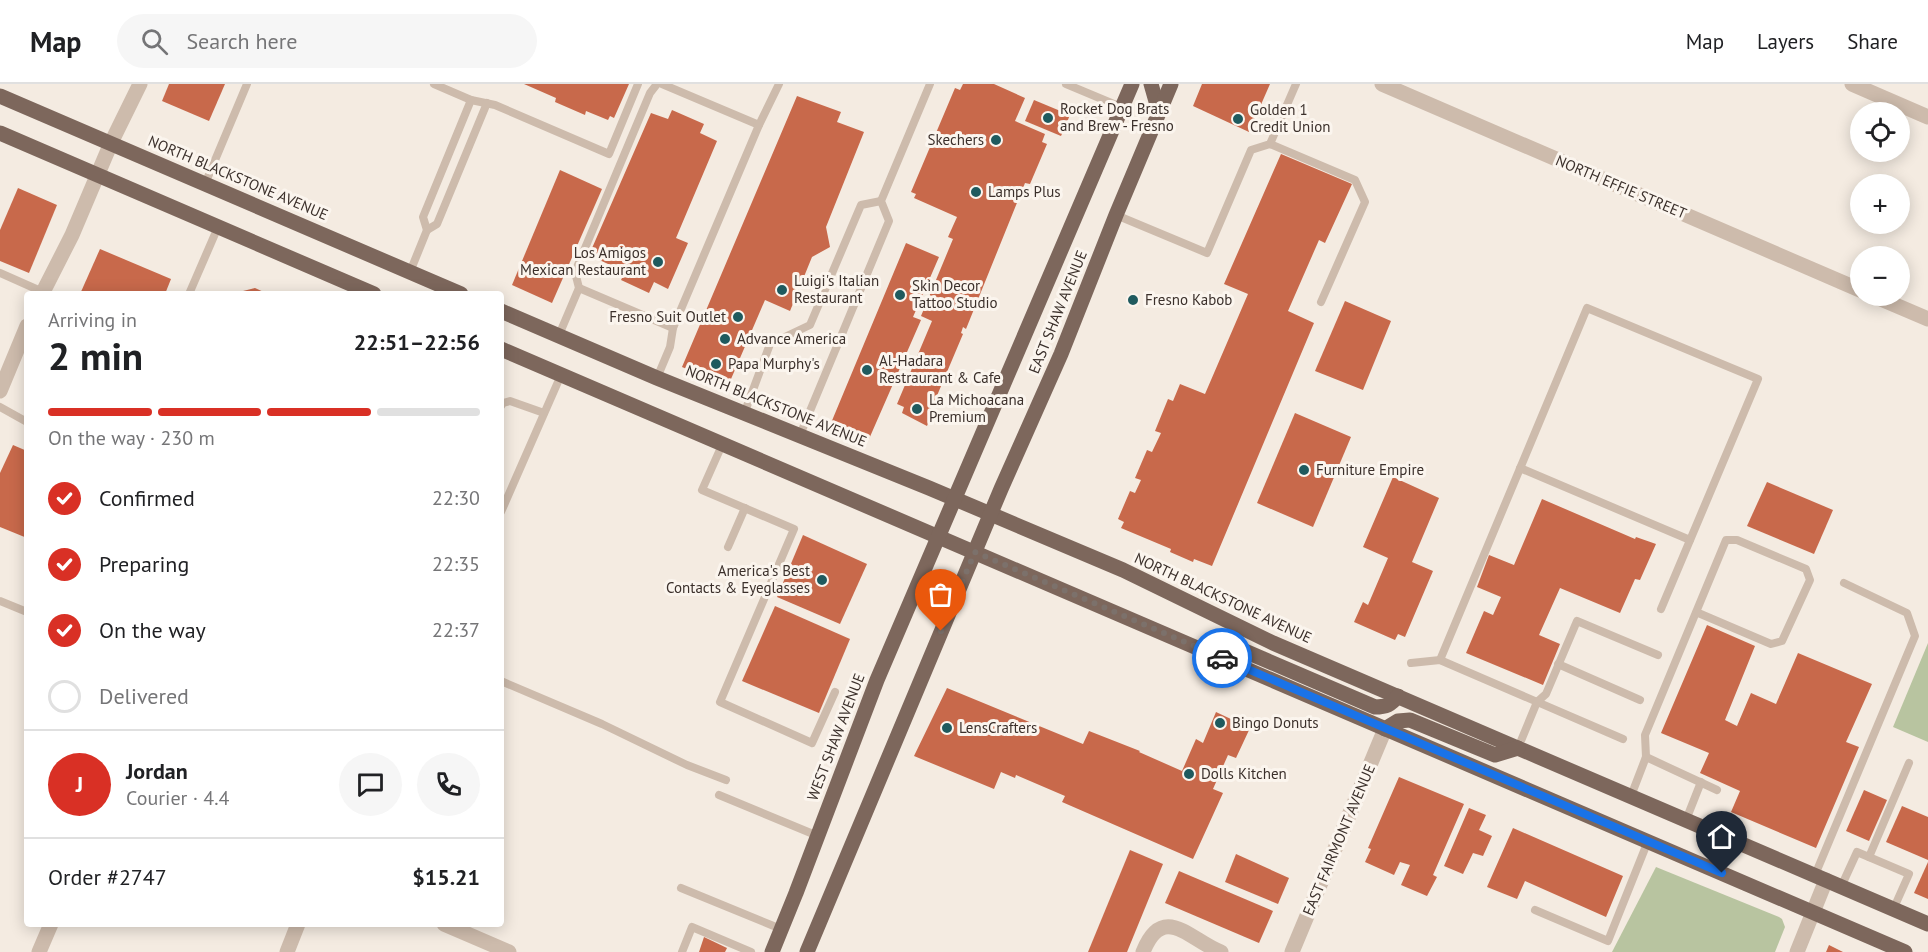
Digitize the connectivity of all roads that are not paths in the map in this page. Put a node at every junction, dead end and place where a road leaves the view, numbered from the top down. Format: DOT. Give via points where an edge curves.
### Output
graph roads {
  1 [pos="140,84"];
  2 [pos="247,84"];
  3 [pos="434,84"];
  4 [pos="638,84"];
  5 [pos="657,84"];
  6 [pos="662,84"];
  7 [pos="930,84"];
  8 [pos="1066,84"];
  9 [pos="1132,84"];
  10 [pos="1151,84"];
  11 [pos="1171,84"];
  12 [pos="1296,84"];
  13 [pos="1382,84"];
  14 [pos="1852,84"];
  15 [pos="776,85"];
  16 [pos="1405,88"];
  17 [pos="0,96"];
  18 [pos="471,100"];
  19 [pos="487,103"];
  20 [pos="1121,107"];
  21 [pos="1159,112"];
  22 [pos="1928,117"];
  23 [pos="759,125"];
  24 [pos="0,133"];
  25 [pos="111,143"];
  26 [pos="1270,144"];
  27 [pos="98,175"];
  28 [pos="205,184"];
  29 [pos="881,201"];
  30 [pos="1116,215"];
  31 [pos="218,227"];
  32 [pos="427,230"];
  33 [pos="410,272"];
  34 [pos="0,273"];
  35 [pos="1850,286"];
  36 [pos="579,288"];
  37 [pos="38,291"];
  38 [pos="43,291"];
  39 [pos="190,291"];
  40 [pos="367,291"];
  41 [pos="454,291"];
  42 [pos="1321,302"];
  43 [pos="1897,306"];
  44 [pos="504,312"];
  45 [pos="1928,319"];
  46 [pos="673,328"];
  47 [pos="24,333"];
  48 [pos="560,335"];
  49 [pos="504,350"];
  50 [pos="561,375"];
  51 [pos="657,378"];
  52 [pos="0,391"];
  53 [pos="504,403"];
  54 [pos="0,407"];
  55 [pos="544,412"];
  56 [pos="744,414"];
  57 [pos="24,420"];
  58 [pos="800,435"];
  59 [pos="722,445"];
  60 [pos="1520,468"];
  61 [pos="955,498"];
  62 [pos="504,505"];
  63 [pos="745,508"];
  64 [pos="991,514"];
  65 [pos="938,536"];
  66 [pos="1690,540"];
  67 [pos="728,547"];
  68 [pos="975,552"];
  69 [pos="1844,583"];
  70 [pos="0,600"];
  71 [pos="1661,609"];
  72 [pos="24,611"];
  73 [pos="1696,612"];
  74 [pos="1205,651"];
  75 [pos="1658,655"];
  76 [pos="1440,660"];
  77 [pos="1411,663"];
  78 [pos="1558,664"];
  79 [pos="504,682"];
  80 [pos="835,692"];
  81 [pos="1398,696"];
  82 [pos="1640,700"];
  83 [pos="1537,702"];
  84 [pos="1385,729"];
  85 [pos="1623,739"];
  86 [pos="1518,748"];
  87 [pos="1646,757"];
  88 [pos="1909,763"];
  89 [pos="726,780"];
  90 [pos="1701,782"];
  91 [pos="1717,790"];
  92 [pos="719,795"];
  93 [pos="1631,796"];
  94 [pos="1686,820"];
  95 [pos="818,836"];
  96 [pos="1648,841"];
  97 [pos="1869,857"];
  98 [pos="1820,878"];
  99 [pos="1841,887"];
  100 [pos="681,888"];
  101 [pos="1535,910"];
  102 [pos="1893,910"];
  103 [pos="1814,913"];
  104 [pos="1928,924"];
  105 [pos="50,927"];
  106 [pos="297,927"];
  107 [pos="451,927"];
  108 [pos="781,929"];
  109 [pos="39,952"];
  110 [pos="286,952"];
  111 [pos="509,952"];
  112 [pos="682,952"];
  113 [pos="751,952"];
  114 [pos="771,952"];
  115 [pos="807,952"];
  116 [pos="1143,952"];
  117 [pos="1221,952"];
  118 [pos="1292,952"];
  119 [pos="1797,952"];
  120 [pos="1905,952"];
  1 -- 25 [label="street"];
  2 -- 28 [label="lane"];
  3 -- 18 [label="lane"];
  4 -- 19 [label="lane" via="609,154"];
  5 -- 36 [label="lane" via="575,272"];
  6 -- 23 [label="lane"];
  7 -- 29 [label="lane"];
  8 -- 20 [label="lane"];
  9 -- 20 [label="main road, EAST SHAW AVENUE"];
  10 -- 21 [label="main road"];
  11 -- 21 [label="main road, EAST SHAW AVENUE"];
  12 -- 26 [label="lane"];
  13 -- 16 [label="street, NORTH EFFIE STREET"];
  14 -- 22 [label="street"];
  15 -- 23 [label="lane"];
  16 -- 35 [label="street, NORTH EFFIE STREET"];
  17 -- 25 [label="main road, NORTH BLACKSTONE AVENUE"];
  18 -- 19 [label="lane"];
  18 -- 32 [label="lane" via="423,217"];
  19 -- 32 [label="lane" via="437,224"];
  20 -- 61 [label="main road, EAST SHAW AVENUE"];
  21 -- 30 [label="main road, EAST SHAW AVENUE"];
  23 -- 46 [label="lane"];
  24 -- 27 [label="main road"];
  25 -- 27 [label="street"];
  25 -- 28 [label="main road, NORTH BLACKSTONE AVENUE"];
  26 -- 30 [label="lane" via="1251,150 1207,253"];
  26 -- 42 [label="lane" via="1355,180 1365,202"];
  27 -- 31 [label="main road"];
  27 -- 38 [label="street"];
  28 -- 33 [label="main road, NORTH BLACKSTONE AVENUE"];
  29 -- 56 [label="lane" via="861,205 810,325 770,344"];
  29 -- 58 [label="lane" via="889,221"];
  30 -- 64 [label="main road, EAST SHAW AVENUE"];
  31 -- 39 [label="lane"];
  31 -- 40 [label="main road"];
  32 -- 33 [label="lane"];
  33 -- 41 [label="main road, NORTH BLACKSTONE AVENUE"];
  34 -- 37 [label="lane"];
  36 -- 46 [label="lane"];
  36 -- 48 [label="lane"];
  43 -- 45 [label="street"];
  44 -- 48 [label="main road, NORTH BLACKSTONE AVENUE"];
  46 -- 51 [label="lane"];
  47 -- 52 [label="street"];
  48 -- 51 [label="main road, NORTH BLACKSTONE AVENUE"];
  49 -- 50 [label="main road"];
  50 -- 55 [label="lane"];
  50 -- 59 [label="main road"];
  51 -- 56 [label="main road, NORTH BLACKSTONE AVENUE"];
  53 -- 55 [label="lane" via="510,400"];
  54 -- 57 [label="lane"];
  55 -- 62 [label="lane"];
  56 -- 58 [label="main road, NORTH BLACKSTONE AVENUE"];
  58 -- 61 [label="main road, NORTH BLACKSTONE AVENUE"];
  59 -- 63 [label="lane" via="702,490"];
  59 -- 65 [label="main road"];
  60 -- 66 [label="lane"];
  60 -- 66 [label="lane" via="1587,308 1758,379"];
  60 -- 76 [label="lane"];
  61 -- 64 [label="main road, NORTH BLACKSTONE AVENUE"];
  61 -- 65 [label="main road, EAST SHAW AVENUE"];
  63 -- 67 [label="lane"];
  63 -- 80 [label="lane" via="794,529 720,702 812,743"];
  64 -- 68 [label="main road, EAST SHAW AVENUE"];
  64 -- 81 [label="main road, NORTH BLACKSTONE AVENUE"];
  65 -- 68 [label="main road"];
  65 -- 95 [label="main road, WEST SHAW AVENUE" via="861,717"];
  66 -- 71 [label="lane"];
  68 -- 74 [label="main road"];
  68 -- 115 [label="main road"];
  69 -- 98 [label="lane" via="1907,613 1915,636"];
  70 -- 72 [label="lane"];
  73 -- 73 [label="lane" via="1726,540 1737,540 1806,569 1810,580 1782,641 1771,644"];
  73 -- 87 [label="lane" via="1645,735"];
  74 -- 81 [label="main road" via="1240,649 1375,707 1384,707"];
  74 -- 84 [label="main road"];
  75 -- 78 [label="lane" via="1577,621"];
  76 -- 77 [label="lane"];
  76 -- 83 [label="lane"];
  78 -- 82 [label="lane"];
  78 -- 83 [label="lane" via="1546,694"];
  79 -- 89 [label="lane"];
  81 -- 86 [label="main road, NORTH BLACKSTONE AVENUE"];
  83 -- 85 [label="lane"];
  83 -- 86 [label="lane"];
  84 -- 86 [label="main road" via="1398,721 1410,720 1495,755"];
  84 -- 96 [label="main road"];
  84 -- 118 [label="street, EAST FAIRMONT AVENUE"];
  86 -- 93 [label="main road, NORTH BLACKSTONE AVENUE"];
  87 -- 90 [label="lane"];
  87 -- 93 [label="lane"];
  88 -- 97 [label="lane"];
  90 -- 91 [label="lane"];
  90 -- 94 [label="lane"];
  92 -- 95 [label="lane"];
  93 -- 94 [label="main road, NORTH BLACKSTONE AVENUE"];
  94 -- 98 [label="main road, NORTH BLACKSTONE AVENUE"];
  95 -- 108 [label="main road, WEST SHAW AVENUE"];
  96 -- 101 [label="lane" via="1608,941"];
  96 -- 103 [label="main road"];
  97 -- 99 [label="lane" via="1857,852"];
  97 -- 102 [label="lane" via="1909,874"];
  98 -- 99 [label="main road, NORTH BLACKSTONE AVENUE"];
  98 -- 103 [label="street"];
  99 -- 102 [label="main road, NORTH BLACKSTONE AVENUE"];
  100 -- 108 [label="lane"];
  102 -- 104 [label="main road, NORTH BLACKSTONE AVENUE"];
  103 -- 119 [label="street"];
  103 -- 120 [label="main road"];
  105 -- 109 [label="street"];
  106 -- 110 [label="street"];
  107 -- 111 [label="street"];
  108 -- 114 [label="main road, WEST SHAW AVENUE"];
  112 -- 113 [label="lane" via="692,927"];
  116 -- 117 [label="street" via="1157,931 1174,926"];
}
